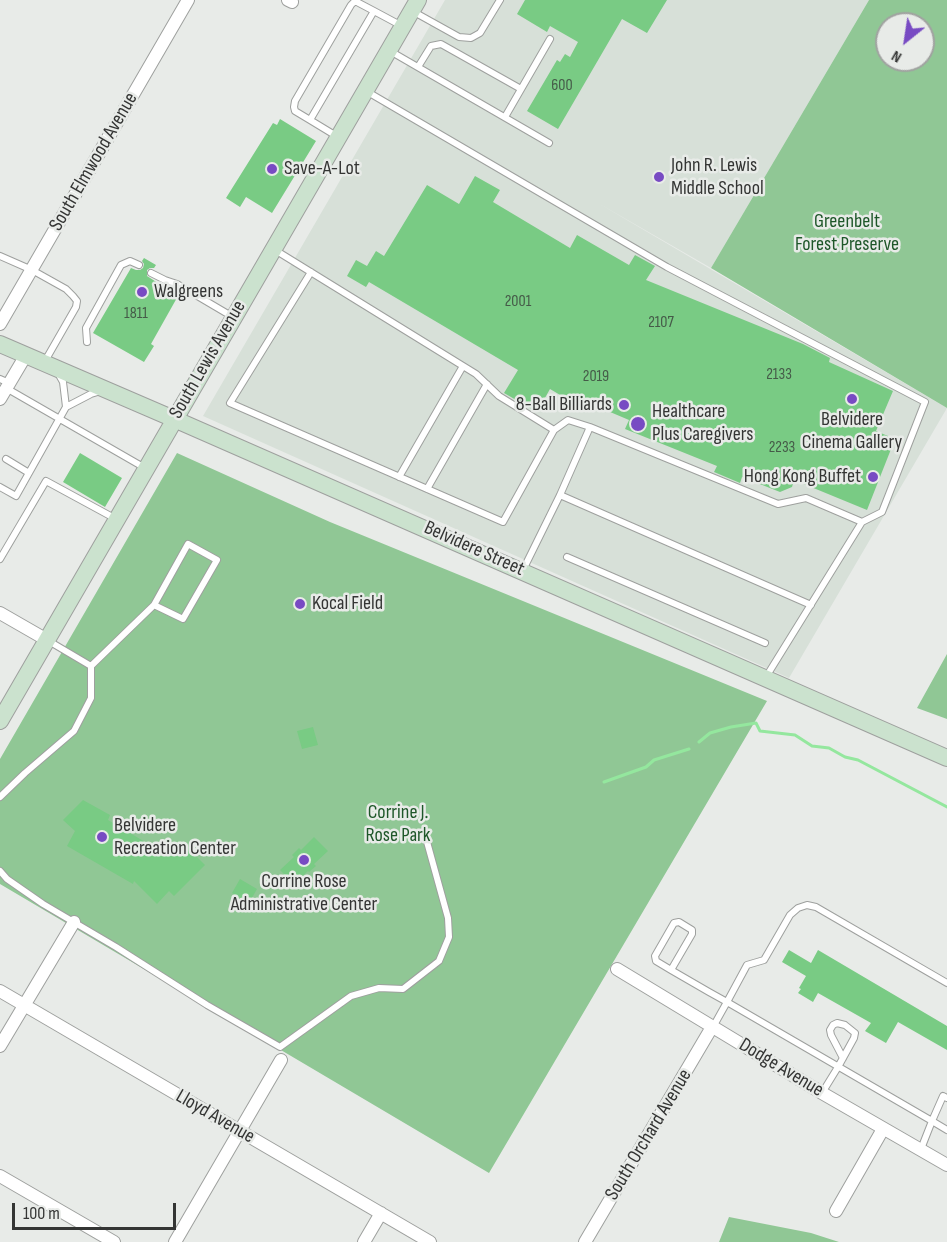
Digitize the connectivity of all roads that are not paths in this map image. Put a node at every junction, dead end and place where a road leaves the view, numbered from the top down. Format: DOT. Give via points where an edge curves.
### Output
graph roads {
  1 [pos="188,0"];
  2 [pos="500,0"];
  3 [pos="415,5"];
  4 [pos="374,11"];
  5 [pos="403,27"];
  6 [pos="550,39"];
  7 [pos="389,50"];
  8 [pos="418,67"];
  9 [pos="521,89"];
  10 [pos="366,90"];
  11 [pos="505,117"];
  12 [pos="310,120"];
  13 [pos="339,137"];
  14 [pos="549,143"];
  15 [pos="273,249"];
  16 [pos="0,256"];
  17 [pos="139,265"];
  18 [pos="32,270"];
  19 [pos="311,272"];
  20 [pos="151,273"];
  21 [pos="234,317"];
  22 [pos="0,324"];
  23 [pos="87,342"];
  24 [pos="0,344"];
  25 [pos="26,355"];
  26 [pos="49,365"];
  27 [pos="463,366"];
  28 [pos="487,384"];
  29 [pos="4,387"];
  30 [pos="106,390"];
  31 [pos="66,407"];
  32 [pos="174,418"];
  33 [pos="60,419"];
  34 [pos="591,426"];
  35 [pos="554,430"];
  36 [pos="6,459"];
  37 [pos="146,468"];
  38 [pos="29,473"];
  39 [pos="399,477"];
  40 [pos="0,487"];
  41 [pos="427,489"];
  42 [pos="560,495"];
  43 [pos="116,519"];
  44 [pos="862,522"];
  45 [pos="567,557"];
  46 [pos="0,559"];
  47 [pos="522,570"];
  48 [pos="154,604"];
  49 [pos="811,605"];
  50 [pos="0,613"];
  51 [pos="47,640"];
  52 [pos="765,643"];
  53 [pos="91,666"];
  54 [pos="766,677"];
  55 [pos="0,721"];
  56 [pos="947,758"];
  57 [pos="0,797"];
  58 [pos="424,831"];
  59 [pos="0,871"];
  60 [pos="74,922"];
  61 [pos="617,969"];
  62 [pos="671,970"];
  63 [pos="947,983"];
  64 [pos="0,991"];
  65 [pos="727,1002"];
  66 [pos="24,1005"];
  67 [pos="712,1027"];
  68 [pos="0,1046"];
  69 [pos="843,1058"];
  70 [pos="281,1060"];
  71 [pos="838,1067"];
  72 [pos="947,1088"];
  73 [pos="822,1093"];
  74 [pos="945,1097"];
  75 [pos="932,1121"];
  76 [pos="883,1129"];
  77 [pos="947,1130"];
  78 [pos="239,1131"];
  79 [pos="920,1150"];
  80 [pos="947,1165"];
  81 [pos="0,1176"];
  82 [pos="836,1211"];
  83 [pos="381,1213"];
  84 [pos="114,1242"];
  85 [pos="175,1242"];
  86 [pos="364,1242"];
  87 [pos="430,1242"];
  88 [pos="585,1242"];
  1 -- 18 [label="street, South Elmwood Avenue"];
  2 -- 3 [label="lane" via="480,33 471,38 459,37"];
  3 -- 5 [label="main road, South Lewis Avenue"];
  4 -- 5 [label="lane"];
  4 -- 12 [label="lane"];
  4 -- 12 [label="lane" via="357,2 351,4 295,101 295,111"];
  5 -- 7 [label="main road, South Lewis Avenue"];
  6 -- 9 [label="lane"];
  7 -- 8 [label="lane"];
  7 -- 10 [label="main road, South Lewis Avenue"];
  8 -- 9 [label="lane" via="431,46 441,44"];
  8 -- 11 [label="lane"];
  9 -- 11 [label="lane"];
  10 -- 13 [label="main road, South Lewis Avenue"];
  10 -- 44 [label="lane" via="667,267 925,402 882,512"];
  11 -- 14 [label="lane"];
  12 -- 13 [label="lane"];
  13 -- 15 [label="main road, South Lewis Avenue"];
  15 -- 19 [label="lane"];
  15 -- 21 [label="main road, South Lewis Avenue"];
  16 -- 18 [label="lane"];
  17 -- 23 [label="lane" via="130,261 121,265 86,328"];
  18 -- 22 [label="street, South Elmwood Avenue"];
  18 -- 26 [label="lane" via="66,289 77,302"];
  19 -- 27 [label="lane"];
  19 -- 39 [label="lane" via="230,403"];
  20 -- 21 [label="lane"];
  21 -- 32 [label="main road, South Lewis Avenue"];
  24 -- 25 [label="main road, Belvidere Street"];
  25 -- 26 [label="main road, Belvidere Street"];
  25 -- 29 [label="street"];
  26 -- 30 [label="main road, Belvidere Street"];
  26 -- 31 [label="lane" via="63,382"];
  27 -- 28 [label="lane"];
  27 -- 39 [label="lane"];
  28 -- 35 [label="lane" via="499,396"];
  28 -- 41 [label="lane"];
  29 -- 33 [label="lane"];
  30 -- 31 [label="lane"];
  30 -- 32 [label="main road, Belvidere Street"];
  31 -- 33 [label="lane"];
  32 -- 37 [label="main road, South Lewis Avenue"];
  32 -- 47 [label="main road, Belvidere Street"];
  33 -- 37 [label="lane"];
  33 -- 38 [label="lane"];
  34 -- 35 [label="lane" via="568,420"];
  34 -- 42 [label="lane"];
  34 -- 44 [label="lane" via="778,504 806,498"];
  35 -- 41 [label="lane" via="503,522"];
  36 -- 38 [label="lane"];
  37 -- 43 [label="main road, South Lewis Avenue"];
  38 -- 40 [label="lane" via="16,496"];
  39 -- 41 [label="lane"];
  42 -- 47 [label="lane"];
  42 -- 49 [label="lane"];
  43 -- 46 [label="lane" via="46,480"];
  43 -- 51 [label="main road, South Lewis Avenue"];
  44 -- 49 [label="lane"];
  45 -- 52 [label="lane"];
  47 -- 54 [label="main road, Belvidere Street"];
  48 -- 48 [label="lane" via="188,544 217,560 183,619"];
  48 -- 53 [label="lane"];
  49 -- 54 [label="lane"];
  50 -- 51 [label="street"];
  51 -- 53 [label="lane"];
  51 -- 55 [label="main road, South Lewis Avenue"];
  53 -- 57 [label="lane" via="91,698 74,731"];
  54 -- 56 [label="main road, Belvidere Street"];
  58 -- 60 [label="lane" via="448,918 449,937 439,961 402,989 379,988 351,996 280,1047"];
  59 -- 60 [label="lane"];
  60 -- 66 [label="street"];
  61 -- 67 [label="street, Dodge Avenue"];
  62 -- 62 [label="lane" via="656,961 655,956 674,923 679,922 692,934"];
  62 -- 65 [label="lane"];
  63 -- 65 [label="lane" via="807,905 790,915 764,960 747,965"];
  64 -- 66 [label="street, Lloyd Avenue"];
  65 -- 67 [label="lane"];
  65 -- 71 [label="lane"];
  66 -- 68 [label="street"];
  66 -- 78 [label="street, Lloyd Avenue"];
  67 -- 73 [label="street, Dodge Avenue"];
  67 -- 88 [label="street, South Orchard Avenue"];
  69 -- 69 [label="lane" via="855,1034 837,1023 830,1030"];
  69 -- 71 [label="lane"];
  70 -- 78 [label="street"];
  71 -- 73 [label="lane"];
  71 -- 75 [label="lane"];
  72 -- 74 [label="lane"];
  73 -- 76 [label="street, Dodge Avenue"];
  74 -- 75 [label="lane"];
  75 -- 77 [label="lane"];
  75 -- 79 [label="lane"];
  76 -- 79 [label="street, Dodge Avenue"];
  76 -- 82 [label="street"];
  78 -- 83 [label="street, Lloyd Avenue"];
  78 -- 85 [label="street"];
  79 -- 80 [label="street, Dodge Avenue"];
  81 -- 84 [label="street"];
  83 -- 86 [label="street"];
  83 -- 87 [label="street, Lloyd Avenue"];
}
